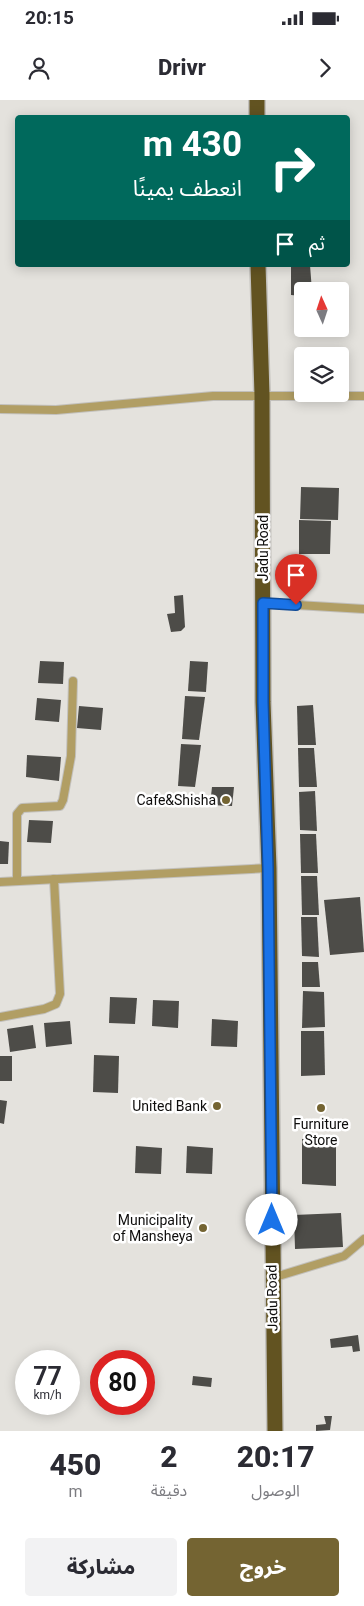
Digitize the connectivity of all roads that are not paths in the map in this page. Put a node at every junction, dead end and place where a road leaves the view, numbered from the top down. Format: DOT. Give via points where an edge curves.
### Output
graph roads {
  1 [pos="257,100"];
  2 [pos="257,115"];
  3 [pos="258,267"];
  4 [pos="262,395"];
  5 [pos="364,396"];
  6 [pos="0,409"];
  7 [pos="263,603"];
  8 [pos="364,609"];
  9 [pos="73,681"];
  10 [pos="268,868"];
  11 [pos="54,879"];
  12 [pos="17,881"];
  13 [pos="0,882"];
  14 [pos="0,1017"];
  15 [pos="364,1239"];
  16 [pos="272,1278"];
  17 [pos="275,1431"];
  1 -- 2 [label="highway"];
  3 -- 4 [label="highway, Jadu Road"];
  4 -- 5 [label="street"];
  4 -- 6 [label="street" via="213,396 56,410"];
  4 -- 7 [label="highway, Jadu Road"];
  7 -- 8 [label="street"];
  7 -- 10 [label="highway, Jadu Road"];
  9 -- 12 [label="street" via="71,756 63,800 54,808 22,808 17,814"];
  10 -- 11 [label="street"];
  10 -- 16 [label="highway, Jadu Road"];
  11 -- 12 [label="street"];
  11 -- 14 [label="street" via="60,994 56,1004 44,1009"];
  12 -- 13 [label="street"];
  15 -- 16 [label="street" via="344,1256"];
  16 -- 17 [label="highway, Jadu Road"];
}
